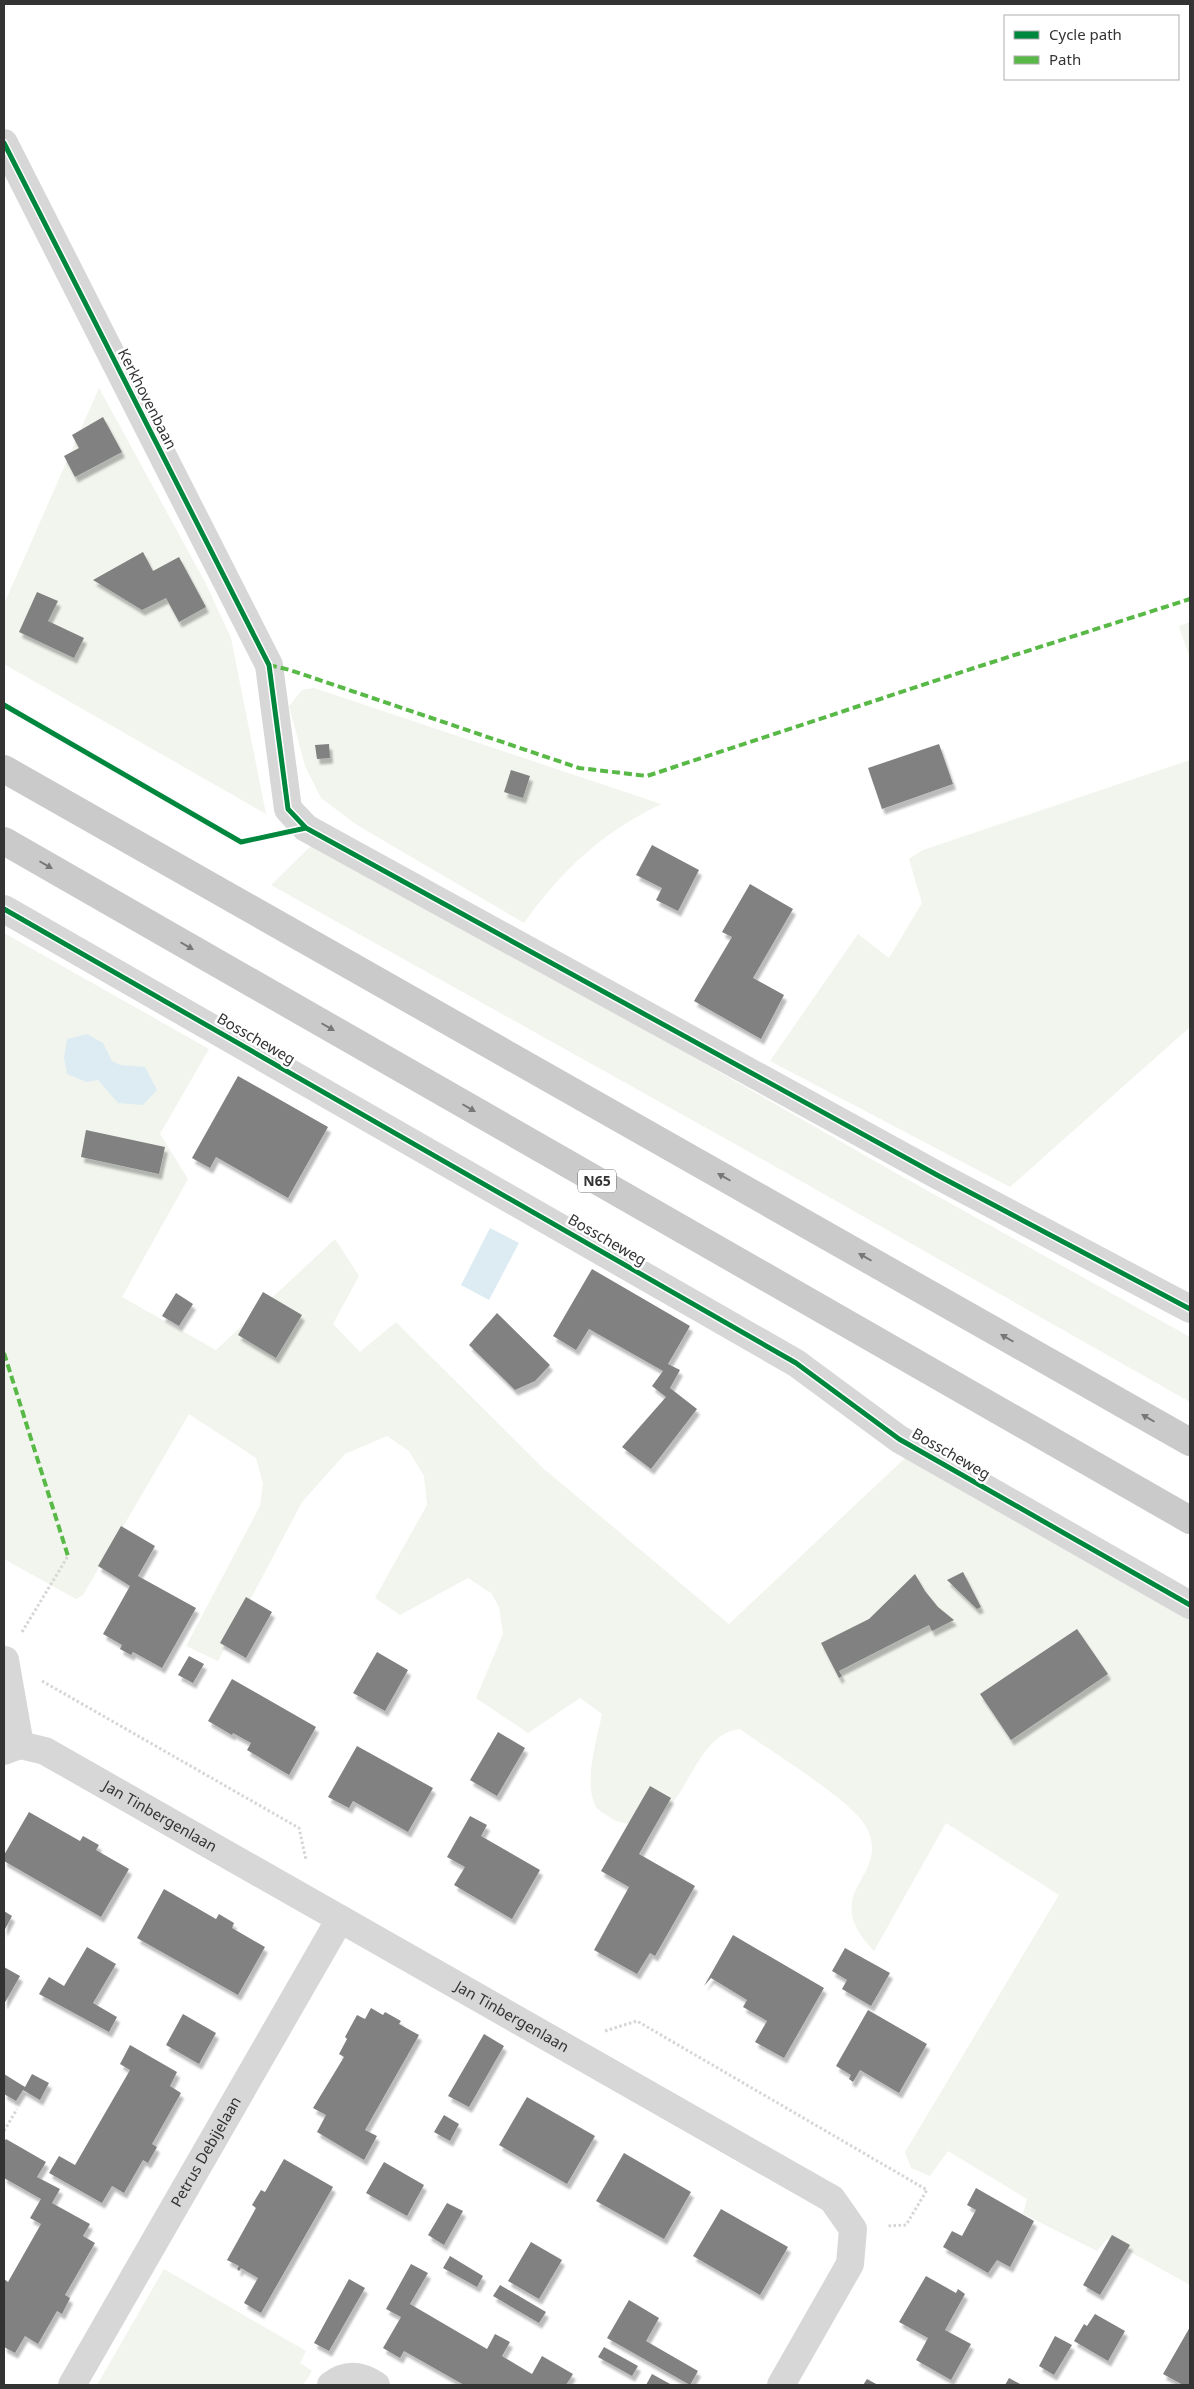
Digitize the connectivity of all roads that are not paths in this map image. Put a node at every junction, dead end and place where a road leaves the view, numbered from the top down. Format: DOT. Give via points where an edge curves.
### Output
graph roads {
  1 [pos="4,143"];
  2 [pos="4,768"];
  3 [pos="4,841"];
  4 [pos="4,910"];
  5 [pos="1190,1309"];
  6 [pos="1190,1442"];
  7 [pos="1190,1520"];
  8 [pos="1190,1605"];
  9 [pos="5,1660"];
  10 [pos="12,1748"];
  11 [pos="340,1918"];
  12 [pos="336,2382"];
  13 [pos="72,2385"];
  14 [pos="376,2385"];
  15 [pos="780,2385"];
  1 -- 5 [label="street, Kerkhovenbaan" via="269,665 288,809 306,828 937,1175"];
  6 -- 2 [label="main road, one-way"];
  3 -- 7 [label="main road, N65, one-way"];
  4 -- 8 [label="street, Bosscheweg" via="796,1363 899,1439"];
  9 -- 10 [label="street"];
  10 -- 11 [label="street, Jan Tinbergenlaan" via="45,1751"];
  11 -- 13 [label="street, Petrus Debijelaan"];
  11 -- 15 [label="street, Jan Tinbergenlaan" via="832,2200 853,2229 850,2264"];
  12 -- 14 [label="street" via="362,2377"];
}
